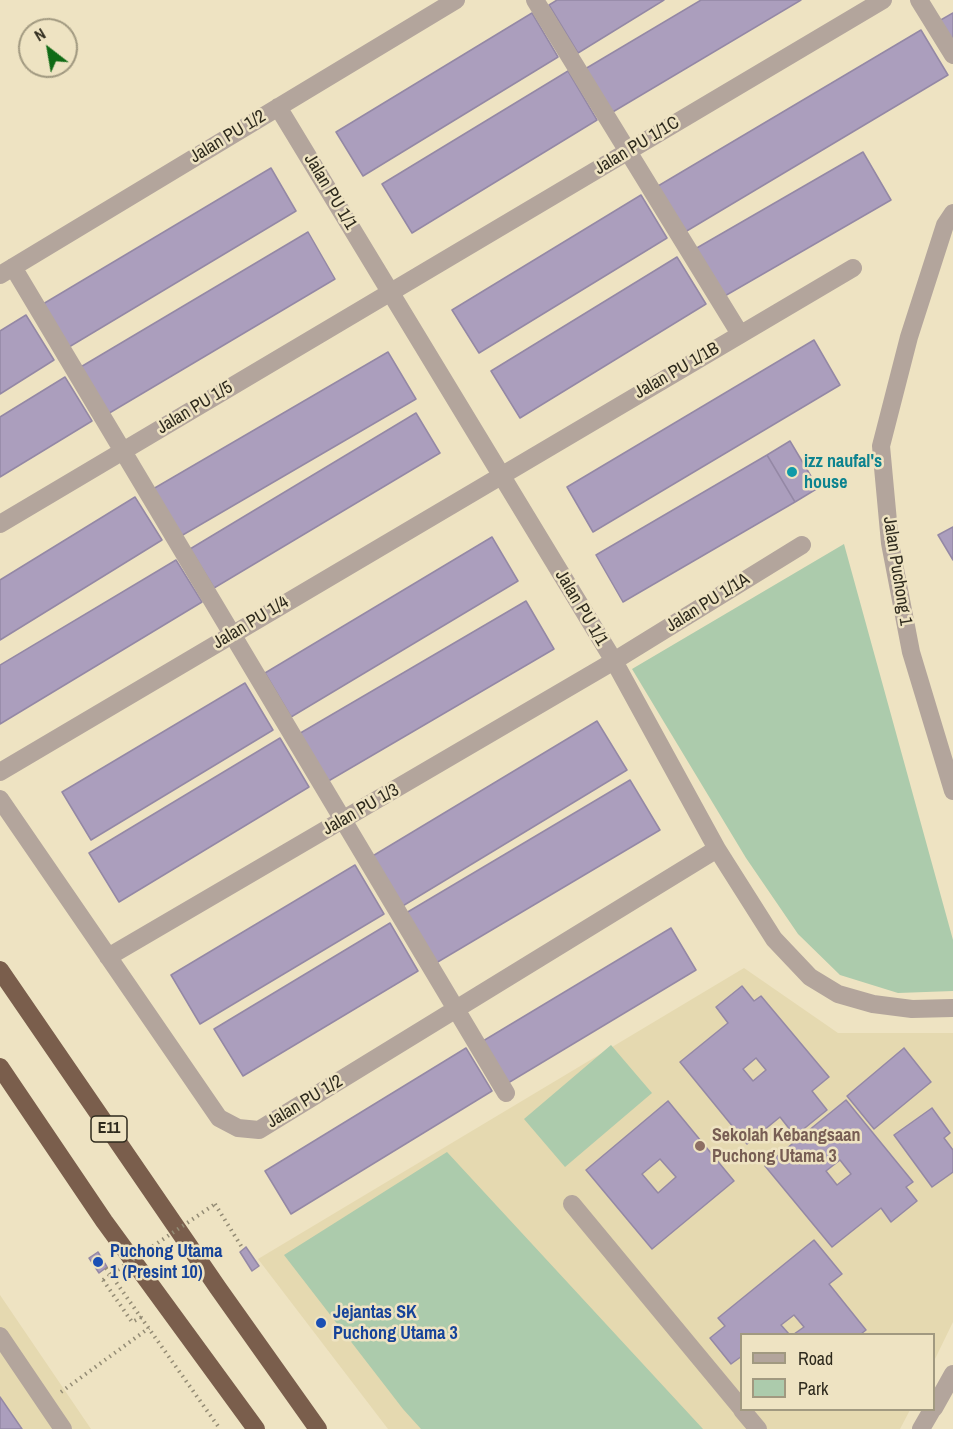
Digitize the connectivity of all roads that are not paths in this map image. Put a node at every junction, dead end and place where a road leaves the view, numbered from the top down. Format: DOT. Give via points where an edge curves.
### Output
graph roads {
  1 [pos="456,0"];
  2 [pos="536,0"];
  3 [pos="883,0"];
  4 [pos="919,0"];
  5 [pos="953,55"];
  6 [pos="278,107"];
  7 [pos="628,151"];
  8 [pos="953,213"];
  9 [pos="853,268"];
  10 [pos="6,271"];
  11 [pos="391,292"];
  12 [pos="740,334"];
  13 [pos="123,451"];
  14 [pos="501,474"];
  15 [pos="0,524"];
  16 [pos="802,545"];
  17 [pos="232,634"];
  18 [pos="614,662"];
  19 [pos="0,772"];
  20 [pos="953,791"];
  21 [pos="0,800"];
  22 [pos="343,820"];
  23 [pos="717,849"];
  24 [pos="108,957"];
  25 [pos="0,970"];
  26 [pos="953,1008"];
  27 [pos="456,1009"];
  28 [pos="0,1067"];
  29 [pos="506,1093"];
  30 [pos="572,1204"];
  31 [pos="0,1336"];
  32 [pos="953,1374"];
  33 [pos="935,1406"];
  34 [pos="740,1407"];
  35 [pos="744,1411"];
  36 [pos="932,1411"];
  37 [pos="63,1429"];
  38 [pos="256,1429"];
  39 [pos="318,1429"];
  40 [pos="758,1429"];
  41 [pos="921,1429"];
  1 -- 6 [label="street, Jalan PU 1/2"];
  2 -- 7 [label="street"];
  3 -- 7 [label="street, Jalan PU 1/1C"];
  4 -- 5 [label="street"];
  6 -- 10 [label="street, Jalan PU 1/2"];
  6 -- 11 [label="street, Jalan PU 1/1"];
  7 -- 11 [label="street, Jalan PU 1/1C"];
  7 -- 12 [label="street"];
  8 -- 20 [label="street, Jalan Puchong 1" via="945,225 909,337 881,446 890,543 911,652"];
  9 -- 12 [label="street, Jalan PU 1/1B"];
  10 -- 13 [label="street"];
  11 -- 13 [label="street, Jalan PU 1/5"];
  11 -- 14 [label="street, Jalan PU 1/1"];
  12 -- 14 [label="street, Jalan PU 1/1B"];
  13 -- 15 [label="street, Jalan PU 1/5"];
  13 -- 17 [label="street"];
  14 -- 17 [label="street, Jalan PU 1/4"];
  14 -- 18 [label="street, Jalan PU 1/1"];
  16 -- 18 [label="street, Jalan PU 1/1A"];
  17 -- 19 [label="street, Jalan PU 1/4"];
  17 -- 22 [label="street"];
  18 -- 22 [label="street, Jalan PU 1/3"];
  18 -- 23 [label="street, Jalan PU 1/1"];
  21 -- 24 [label="street, Jalan PU 1/2"];
  22 -- 24 [label="street, Jalan PU 1/3"];
  22 -- 27 [label="street"];
  23 -- 26 [label="street, Jalan PU 1/1" via="774,939 810,977 838,994 873,1004 912,1009"];
  23 -- 27 [label="street, Jalan PU 1/2"];
  24 -- 27 [label="street, Jalan PU 1/2" via="219,1118 238,1128 259,1130"];
  25 -- 39 [label="highway, E11"];
  27 -- 29 [label="street"];
  28 -- 38 [label="highway" via="104,1221"];
  30 -- 34 [label="street"];
  31 -- 37 [label="street"];
  32 -- 33 [label="street"];
  35 -- 40 [label="street"];
  36 -- 41 [label="street"];
}
